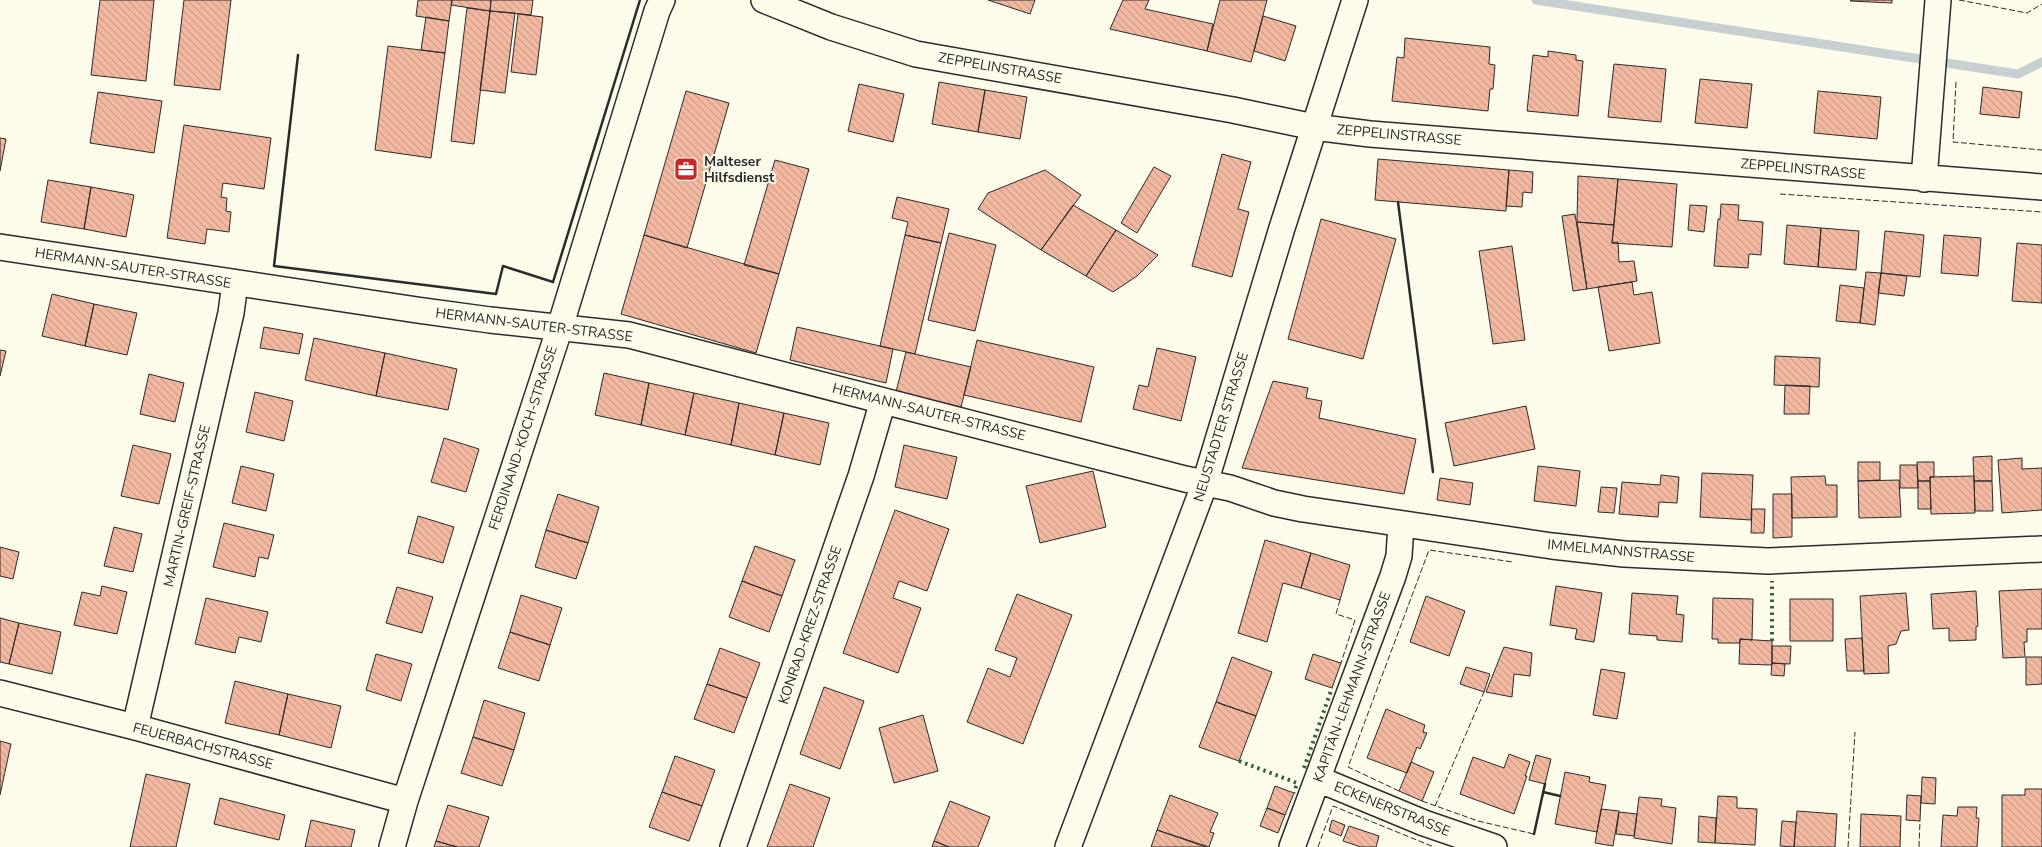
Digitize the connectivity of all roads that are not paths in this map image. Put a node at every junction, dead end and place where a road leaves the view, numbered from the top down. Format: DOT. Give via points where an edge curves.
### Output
graph roads {
  1 [pos="662,0"];
  2 [pos="1355,0"];
  3 [pos="1938,0"];
  4 [pos="768,1"];
  5 [pos="1314,127"];
  6 [pos="1924,179"];
  7 [pos="2042,188"];
  8 [pos="0,247"];
  9 [pos="235,283"];
  10 [pos="560,327"];
  11 [pos="883,401"];
  12 [pos="1205,483"];
  13 [pos="1401,525"];
  14 [pos="2042,549"];
  15 [pos="0,693"];
  16 [pos="136,727"];
  17 [pos="1318,779"];
  18 [pos="405,801"];
  19 [pos="392,847"];
  20 [pos="732,847"];
  21 [pos="1068,847"];
  22 [pos="1292,847"];
  23 [pos="1494,847"];
  1 -- 10 [label="street, FERDINAND-KOCH-STRASSE"];
  2 -- 5 [label="street, NEUSTADTER STRASSE"];
  3 -- 6 [label="street"];
  4 -- 5 [label="street, ZEPPELINSTRASSE" via="831,27 916,54 1214,106"];
  5 -- 6 [label="street, ZEPPELINSTRASSE"];
  5 -- 12 [label="street, NEUSTADTER STRASSE"];
  6 -- 7 [label="street, ZEPPELINSTRASSE"];
  8 -- 9 [label="street, HERMANN-SAUTER-STRASSE"];
  9 -- 10 [label="street, HERMANN-SAUTER-STRASSE"];
  9 -- 16 [label="street, MARTIN-GREIF-STRASSE" via="231,313"];
  10 -- 11 [label="street, HERMANN-SAUTER-STRASSE" via="629,335"];
  10 -- 18 [label="street, FERDINAND-KOCH-STRASSE"];
  11 -- 12 [label="street, HERMANN-SAUTER-STRASSE"];
  11 -- 20 [label="street, KONRAD-KREZ-STRASSE" via="862,476"];
  12 -- 13 [label="street, IMMELMANNSTRASSE" via="1274,503"];
  12 -- 21 [label="street, NEUSTADTER STRASSE"];
  13 -- 14 [label="street, IMMELMANNSTRASSE" via="1624,554 1768,561"];
  13 -- 17 [label="street, KAPITÄN-LEHMANN-STRASSE" via="1399,556 1393,576"];
  15 -- 16 [label="street, FEUERBACHSTRASSE"];
  16 -- 18 [label="street, FEUERBACHSTRASSE"];
  17 -- 22 [label="street, KAPITÄN-LEHMANN-STRASSE"];
  17 -- 23 [label="street, ECKENERSTRASSE" via="1424,823"];
  18 -- 19 [label="street, FERDINAND-KOCH-STRASSE"];
}
